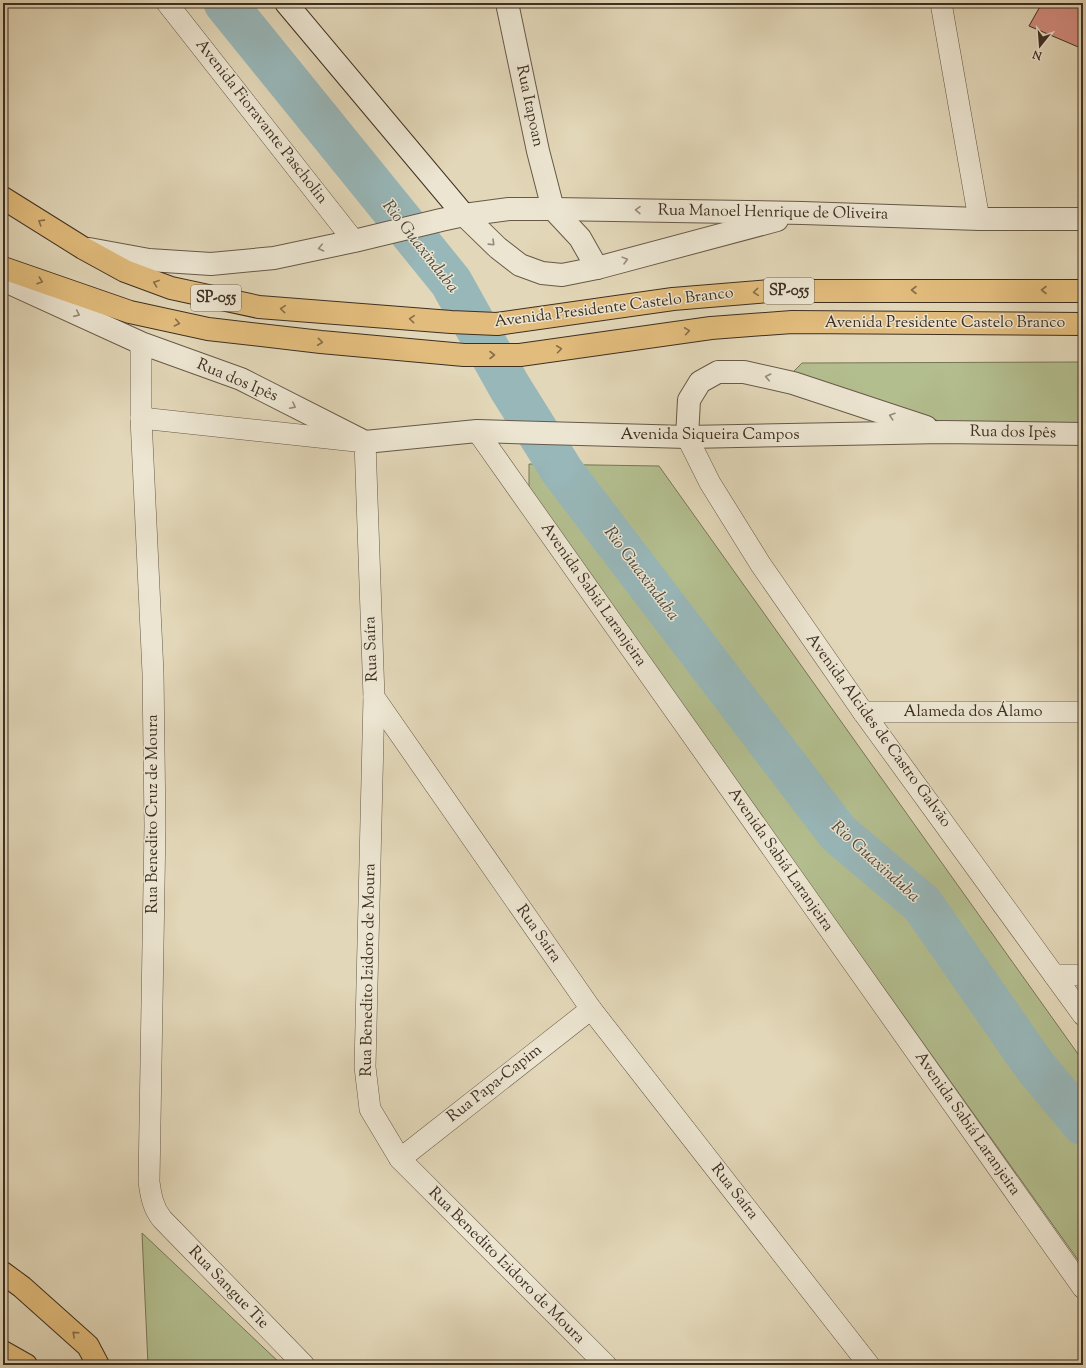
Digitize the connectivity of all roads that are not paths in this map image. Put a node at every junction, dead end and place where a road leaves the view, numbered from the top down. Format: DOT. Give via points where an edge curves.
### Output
graph roads {
  1 [pos="167,3"];
  2 [pos="286,3"];
  3 [pos="507,3"];
  4 [pos="941,3"];
  5 [pos="3,198"];
  6 [pos="553,209"];
  7 [pos="803,213"];
  8 [pos="464,215"];
  9 [pos="979,219"];
  10 [pos="1083,220"];
  11 [pos="363,239"];
  12 [pos="83,248"];
  13 [pos="3,268"];
  14 [pos="597,268"];
  15 [pos="3,280"];
  16 [pos="1083,290"];
  17 [pos="1083,324"];
  18 [pos="140,343"];
  19 [pos="141,418"];
  20 [pos="477,431"];
  21 [pos="943,432"];
  22 [pos="1083,434"];
  23 [pos="687,437"];
  24 [pos="365,442"];
  25 [pos="374,698"];
  26 [pos="863,712"];
  27 [pos="1083,712"];
  28 [pos="1054,975"];
  29 [pos="1083,975"];
  30 [pos="591,1009"];
  31 [pos="1083,1015"];
  32 [pos="400,1160"];
  33 [pos="154,1209"];
  34 [pos="3,1273"];
  35 [pos="1083,1288"];
  36 [pos="3,1352"];
  37 [pos="26,1365"];
  38 [pos="98,1365"];
  39 [pos="304,1365"];
  40 [pos="606,1365"];
  41 [pos="869,1365"];
  1 -- 11 [label="street, Avenida Fioravante Pascholin"];
  2 -- 8 [label="street"];
  3 -- 6 [label="street, Rua Itapoan"];
  4 -- 9 [label="street"];
  12 -- 5 [label="main road, Avenida Presidente Castelo Branco / SP-055, one-way"];
  7 -- 6 [label="street, Rua Manoel Henrique de Oliveira, one-way"];
  6 -- 8 [label="street, Rua Manoel Henrique de Oliveira" via="508,209"];
  6 -- 14 [label="street" via="580,238"];
  7 -- 9 [label="street, Rua Manoel Henrique de Oliveira"];
  14 -- 7 [label="street, one-way"];
  8 -- 11 [label="street, Rua Manoel Henrique de Oliveira"];
  8 -- 14 [label="street, one-way" via="520,265 542,273 562,275"];
  9 -- 10 [label="street, Rua Manoel Henrique de Oliveira"];
  11 -- 12 [label="street, Rua Manoel Henrique de Oliveira, one-way" via="274,258 211,264 149,260"];
  16 -- 12 [label="main road, Avenida Presidente Castelo Branco / SP-055, one-way" via="769,291 673,298 497,324 258,307 171,288 125,271"];
  13 -- 17 [label="main road, Avenida Presidente Castelo Branco / SP-055, one-way" via="130,312 208,329 464,355 520,355 711,328 792,322"];
  15 -- 18 [label="street, Rua dos Ipês, one-way"];
  18 -- 19 [label="street, Rua Benedito Cruz de Moura"];
  18 -- 24 [label="street, Rua dos Ipês, one-way" via="241,379"];
  19 -- 24 [label="street"];
  19 -- 33 [label="street, Rua Benedito Cruz de Moura" via="153,673 154,826 149,1182"];
  20 -- 23 [label="street, Avenida Siqueira Campos"];
  20 -- 24 [label="street"];
  20 -- 35 [label="street, Avenida Sabiá Laranjeira"];
  21 -- 22 [label="street, Rua dos Ipês"];
  21 -- 23 [label="street, Avenida Siqueira Campos"];
  21 -- 23 [label="street, one-way" via="793,383 744,372 718,372 700,382 689,400"];
  23 -- 26 [label="street, Avenida Alcides de Castro Galvão" via="710,483 760,565"];
  24 -- 25 [label="street, Rua Saíra"];
  25 -- 30 [label="street, Rua Saíra"];
  25 -- 32 [label="street, Rua Benedito Izidoro de Moura" via="365,1067 370,1109"];
  26 -- 27 [label="street, Alameda dos Álamo"];
  26 -- 28 [label="street, Avenida Alcides de Castro Galvão"];
  28 -- 29 [label="street"];
  28 -- 31 [label="street, Avenida Alcides de Castro Galvão"];
  30 -- 32 [label="street, Rua Papa-Capim"];
  30 -- 41 [label="street, Rua Saíra"];
  32 -- 40 [label="street, Rua Benedito Izidoro de Moura"];
  33 -- 39 [label="street, Rua Sangue Tie"];
  38 -- 34 [label="main road, one-way" via="88,1346"];
  36 -- 37 [label="main road"];
}
